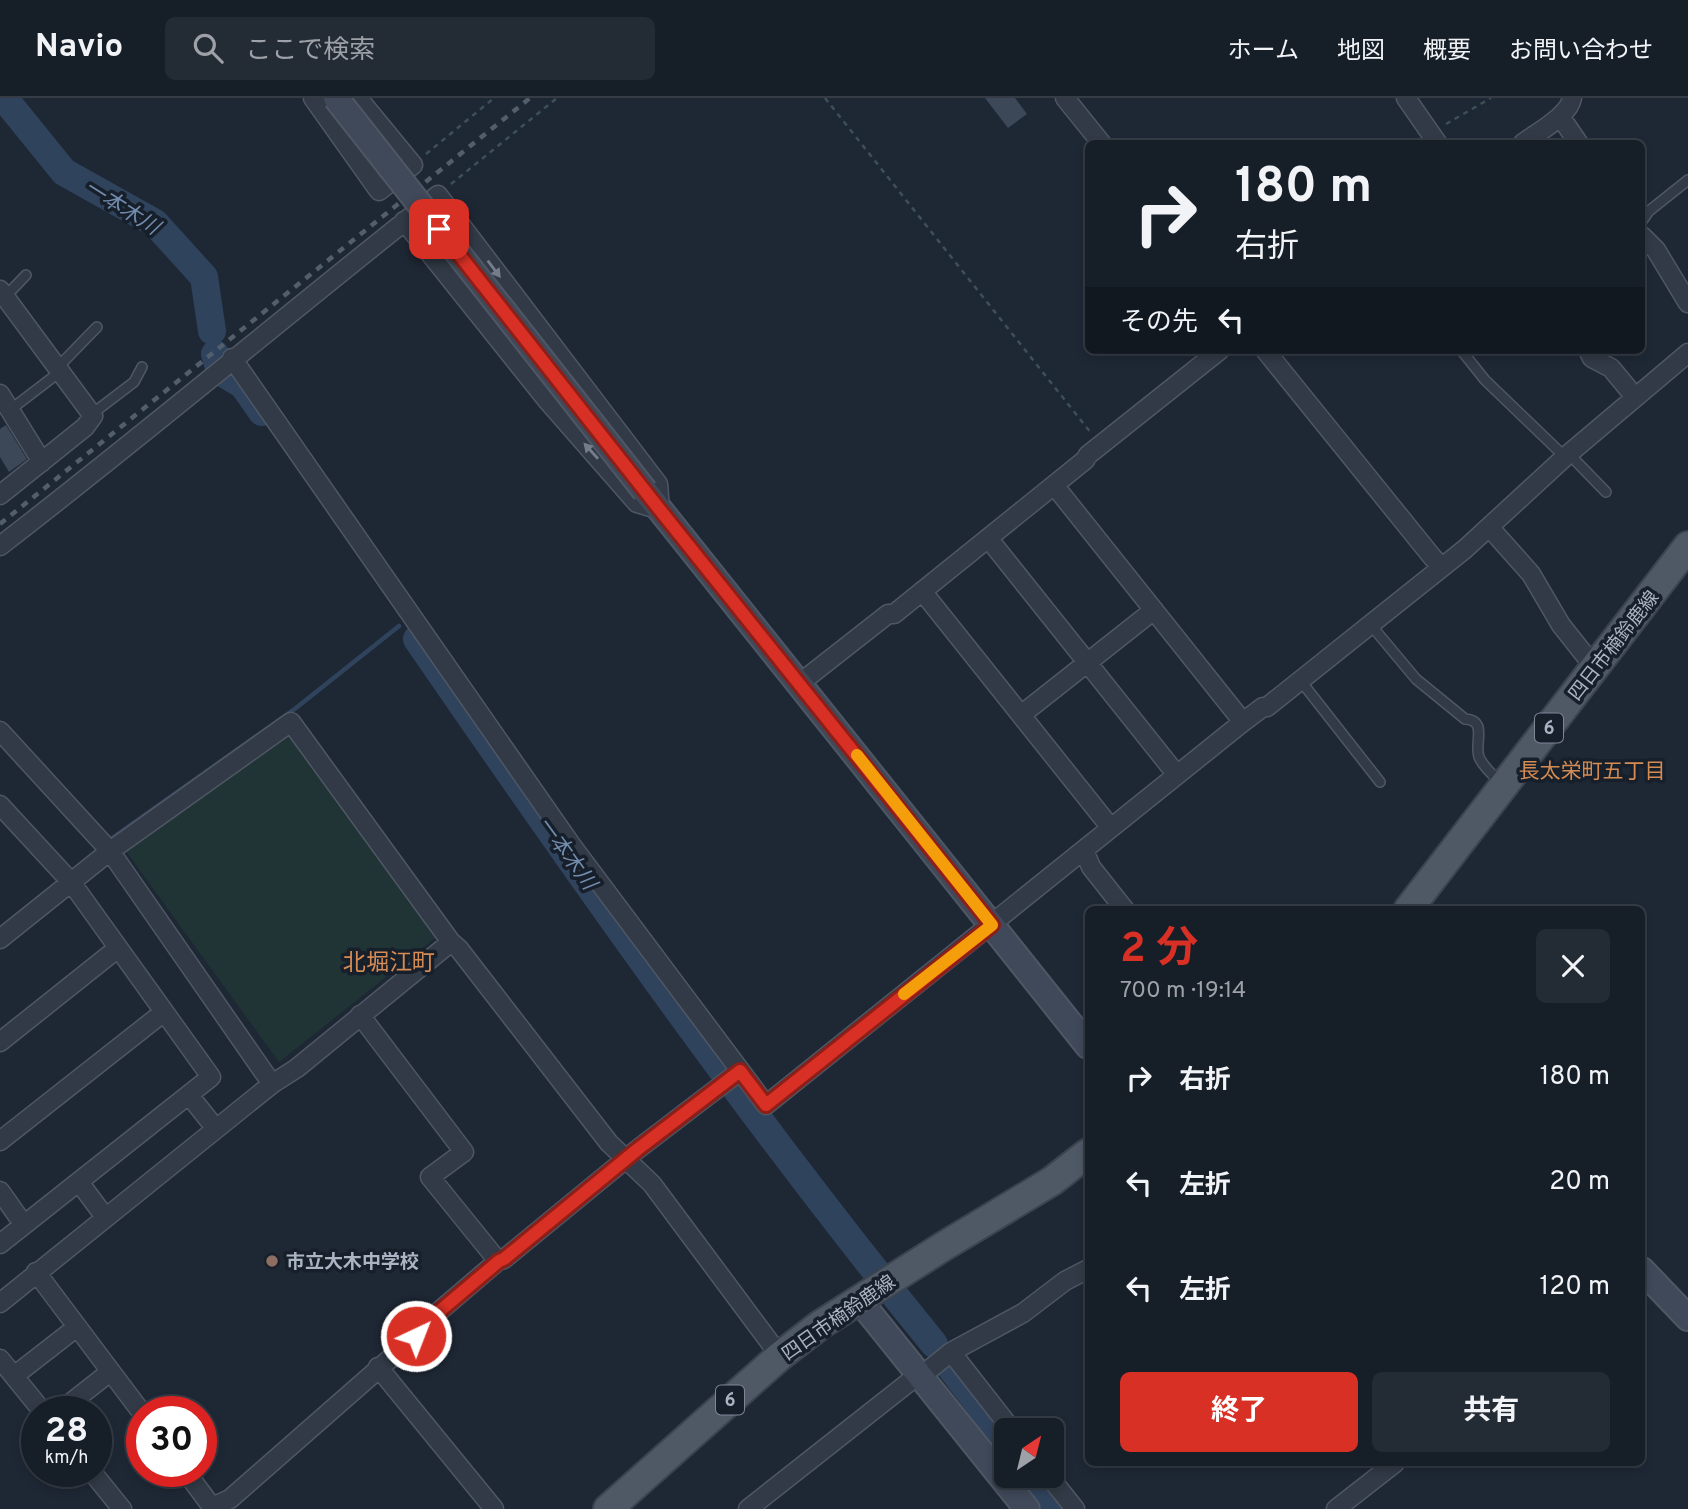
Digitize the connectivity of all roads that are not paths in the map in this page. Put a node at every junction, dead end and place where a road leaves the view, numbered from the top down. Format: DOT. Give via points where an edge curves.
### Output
graph roads {
  1 [pos="313,98"];
  2 [pos="337,98"];
  3 [pos="358,98"];
  4 [pos="1065,98"];
  5 [pos="1406,98"];
  6 [pos="1572,98"];
  7 [pos="1560,116"];
  8 [pos="1435,139"];
  9 [pos="1099,140"];
  10 [pos="1527,140"];
  11 [pos="1576,140"];
  12 [pos="1688,180"];
  13 [pos="1645,216"];
  14 [pos="404,221"];
  15 [pos="1645,239"];
  16 [pos="26,275"];
  17 [pos="1683,280"];
  18 [pos="3,293"];
  19 [pos="1688,303"];
  20 [pos="97,327"];
  21 [pos="1688,353"];
  22 [pos="1215,354"];
  23 [pos="1268,354"];
  24 [pos="1464,354"];
  25 [pos="1590,354"];
  26 [pos="232,358"];
  27 [pos="142,367"];
  28 [pos="59,369"];
  29 [pos="0,394"];
  30 [pos="1635,397"];
  31 [pos="10,410"];
  32 [pos="92,414"];
  33 [pos="1567,455"];
  34 [pos="42,462"];
  35 [pos="1054,485"];
  36 [pos="1606,492"];
  37 [pos="0,495"];
  38 [pos="652,500"];
  39 [pos="1490,528"];
  40 [pos="988,538"];
  41 [pos="0,546"];
  42 [pos="1688,546"];
  43 [pos="1442,567"];
  44 [pos="922,591"];
  45 [pos="1154,610"];
  46 [pos="1370,624"];
  47 [pos="1087,662"];
  48 [pos="1595,668"];
  49 [pos="1300,680"];
  50 [pos="800,683"];
  51 [pos="1021,715"];
  52 [pos="1244,722"];
  53 [pos="0,731"];
  54 [pos="1178,775"];
  55 [pos="1380,782"];
  56 [pos="1504,786"];
  57 [pos="0,805"];
  58 [pos="1111,828"];
  59 [pos="106,847"];
  60 [pos="1084,850"];
  61 [pos="71,882"];
  62 [pos="1122,906"];
  63 [pos="1411,906"];
  64 [pos="992,925"];
  65 [pos="3,929"];
  66 [pos="452,942"];
  67 [pos="118,948"];
  68 [pos="164,1012"];
  69 [pos="360,1015"];
  70 [pos="0,1042"];
  71 [pos="1085,1042"];
  72 [pos="740,1071"];
  73 [pos="272,1084"];
  74 [pos="189,1095"];
  75 [pos="216,1129"];
  76 [pos="0,1141"];
  77 [pos="1085,1155"];
  78 [pos="628,1159"];
  79 [pos="79,1182"];
  80 [pos="0,1191"];
  81 [pos="105,1217"];
  82 [pos="24,1225"];
  83 [pos="0,1244"];
  84 [pos="499,1261"];
  85 [pos="1085,1271"];
  86 [pos="36,1272"];
  87 [pos="1645,1273"];
  88 [pos="859,1300"];
  89 [pos="0,1303"];
  90 [pos="1688,1318"];
  91 [pos="77,1327"];
  92 [pos="951,1352"];
  93 [pos="780,1356"];
  94 [pos="0,1359"];
  95 [pos="378,1367"];
  96 [pos="110,1372"];
  97 [pos="14,1376"];
  98 [pos="919,1376"];
  99 [pos="30,1396"];
  100 [pos="80,1396"];
  101 [pos="129,1396"];
  102 [pos="1003,1418"];
  103 [pos="1391,1466"];
  104 [pos="104,1487"];
  105 [pos="197,1487"];
  106 [pos="1058,1488"];
  107 [pos="234,1504"];
  108 [pos="212,1508"];
  109 [pos="122,1509"];
  110 [pos="494,1509"];
  111 [pos="608,1509"];
  112 [pos="748,1509"];
  113 [pos="1027,1509"];
  114 [pos="1075,1509"];
  115 [pos="1336,1509"];
  1 -- 3 [label="street" via="379,191 413,165"];
  2 -- 38 [label="street, bridge"];
  4 -- 9 [label="street"];
  5 -- 8 [label="street"];
  6 -- 7 [label="street" via="1571,106"];
  7 -- 10 [label="street"];
  7 -- 11 [label="street"];
  12 -- 13 [label="lane"];
  14 -- 26 [label="street"];
  38 -- 14 [label="street, one-way" via="637,503 546,399"];
  14 -- 38 [label="street, one-way" via="438,195 658,485"];
  15 -- 17 [label="street"];
  16 -- 18 [label="lane"];
  17 -- 19 [label="street"];
  18 -- 28 [label="street"];
  20 -- 28 [label="lane"];
  21 -- 30 [label="street"];
  22 -- 35 [label="street"];
  23 -- 43 [label="street"];
  24 -- 33 [label="lane" via="1485,380"];
  25 -- 30 [label="street" via="1611,368"];
  26 -- 41 [label="street"];
  26 -- 72 [label="street" via="572,846"];
  27 -- 32 [label="lane" via="134,382"];
  28 -- 31 [label="lane"];
  28 -- 32 [label="street"];
  29 -- 31 [label="street"];
  30 -- 33 [label="street"];
  31 -- 34 [label="street"];
  32 -- 34 [label="street" via="85,427"];
  33 -- 36 [label="lane"];
  33 -- 39 [label="street"];
  34 -- 37 [label="street"];
  35 -- 40 [label="street"];
  35 -- 45 [label="street"];
  38 -- 50 [label="street"];
  39 -- 43 [label="street"];
  39 -- 48 [label="street" via="1531,574 1561,625"];
  40 -- 44 [label="street"];
  40 -- 47 [label="street"];
  42 -- 48 [label="main road, 四日市楠鈴鹿線 / 6"];
  43 -- 46 [label="street"];
  44 -- 50 [label="street"];
  44 -- 51 [label="street"];
  45 -- 47 [label="street"];
  45 -- 52 [label="street"];
  46 -- 49 [label="street"];
  46 -- 56 [label="lane" via="1416,678 1477,724 1479,757"];
  47 -- 51 [label="street"];
  47 -- 54 [label="street"];
  48 -- 56 [label="main road, 四日市楠鈴鹿線 / 6"];
  49 -- 52 [label="street"];
  49 -- 55 [label="lane"];
  50 -- 64 [label="street"];
  51 -- 58 [label="street"];
  52 -- 54 [label="street"];
  53 -- 59 [label="street"];
  54 -- 58 [label="street"];
  56 -- 63 [label="main road, 四日市楠鈴鹿線 / 6"];
  57 -- 61 [label="street"];
  58 -- 60 [label="street"];
  59 -- 61 [label="street"];
  59 -- 66 [label="street" via="291,722"];
  59 -- 73 [label="street"];
  60 -- 62 [label="street" via="1091,867"];
  60 -- 64 [label="street"];
  61 -- 65 [label="street"];
  61 -- 67 [label="street"];
  64 -- 71 [label="street"];
  64 -- 72 [label="street" via="766,1105"];
  66 -- 69 [label="street"];
  66 -- 78 [label="street" via="609,1143"];
  67 -- 68 [label="street"];
  67 -- 70 [label="street"];
  68 -- 74 [label="street" via="211,1077"];
  68 -- 76 [label="street"];
  69 -- 73 [label="street"];
  69 -- 84 [label="street" via="464,1152 430,1177"];
  72 -- 78 [label="street"];
  73 -- 75 [label="street"];
  74 -- 75 [label="street"];
  74 -- 79 [label="street"];
  75 -- 81 [label="street"];
  77 -- 88 [label="main road, 四日市楠鈴鹿線 / 6" via="1052,1181"];
  78 -- 84 [label="street"];
  78 -- 93 [label="street" via="652,1184"];
  79 -- 81 [label="street"];
  79 -- 82 [label="street"];
  80 -- 82 [label="street"];
  81 -- 86 [label="street"];
  82 -- 83 [label="street"];
  84 -- 95 [label="street"];
  85 -- 92 [label="street" via="1023,1313"];
  86 -- 89 [label="street"];
  86 -- 91 [label="street"];
  87 -- 90 [label="street"];
  88 -- 93 [label="main road, 四日市楠鈴鹿線 / 6"];
  88 -- 98 [label="street"];
  91 -- 96 [label="street"];
  91 -- 97 [label="street"];
  92 -- 98 [label="street"];
  92 -- 102 [label="street"];
  93 -- 111 [label="main road, 四日市楠鈴鹿線 / 6"];
  94 -- 97 [label="street"];
  95 -- 107 [label="street"];
  95 -- 110 [label="street"];
  96 -- 100 [label="street"];
  96 -- 101 [label="street"];
  97 -- 99 [label="street"];
  98 -- 112 [label="street"];
  98 -- 113 [label="street"];
  103 -- 115 [label="street"];
  104 -- 109 [label="street"];
  105 -- 108 [label="street"];
  106 -- 114 [label="street"];
  107 -- 108 [label="street"];
}
